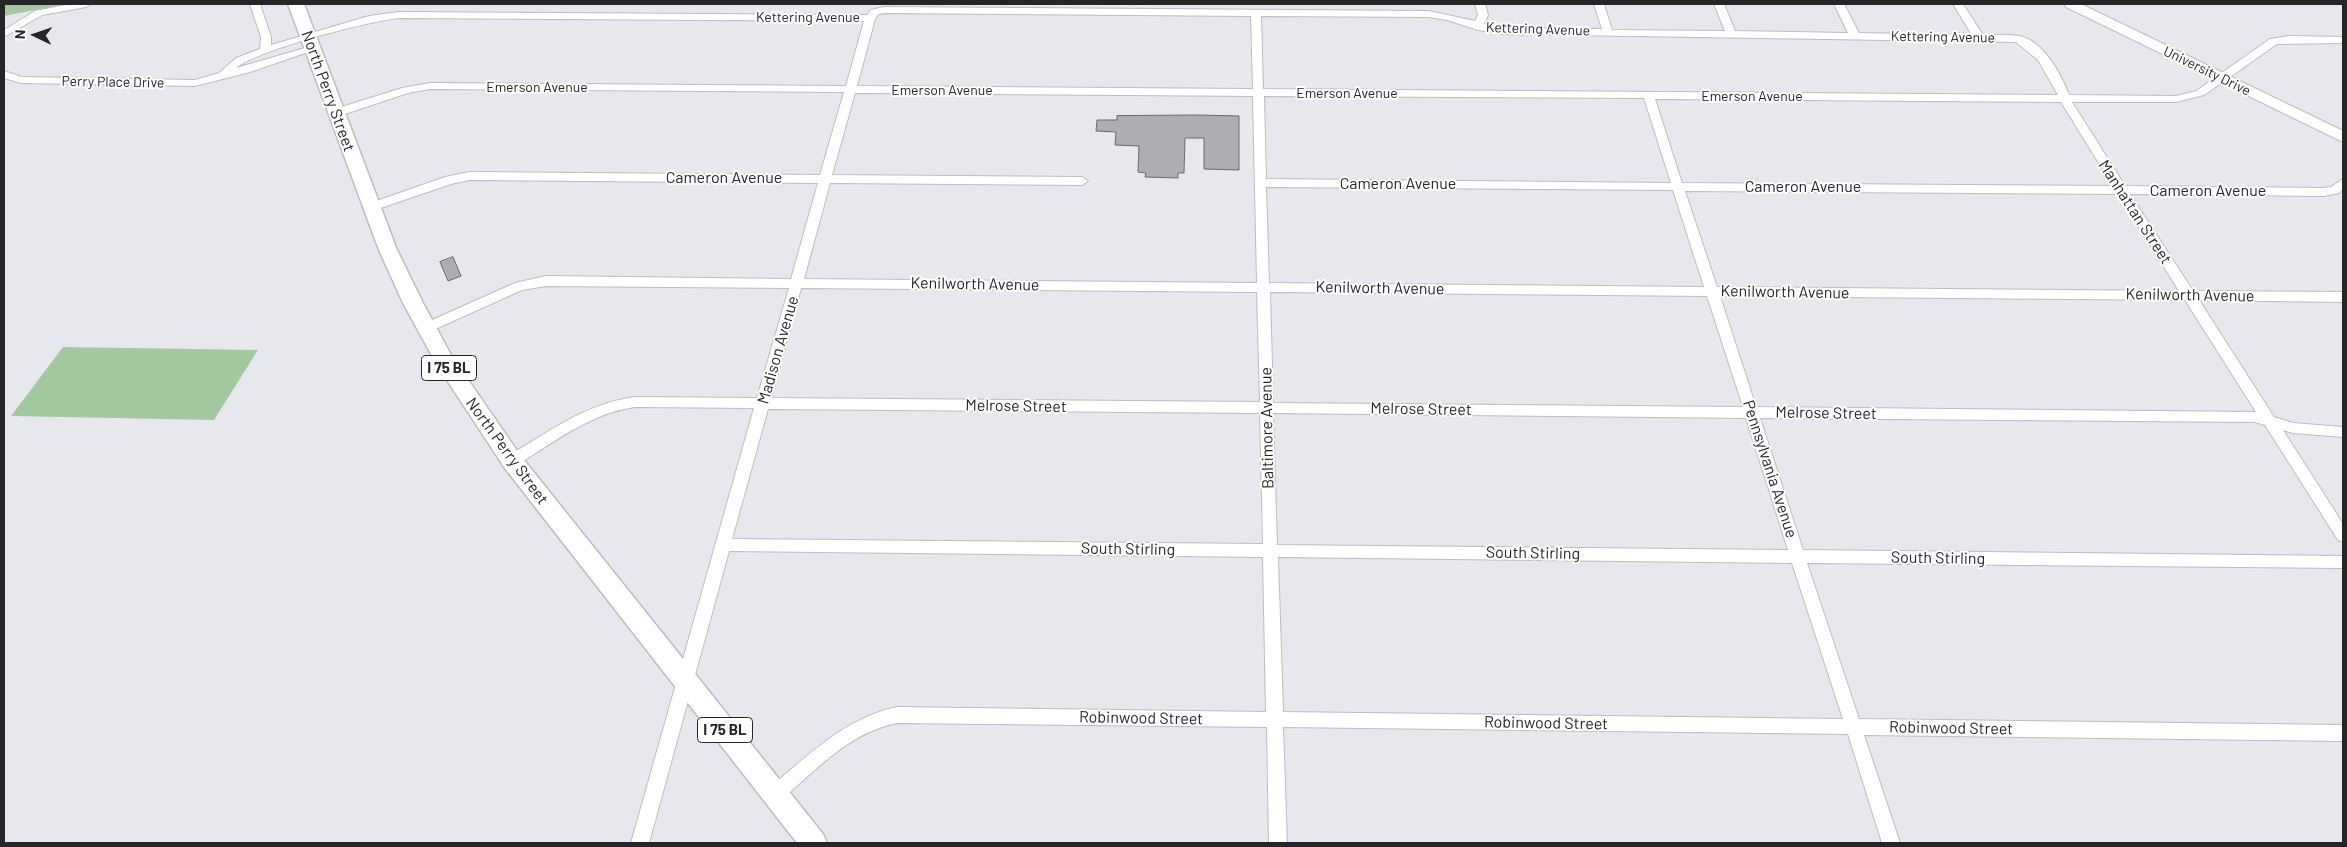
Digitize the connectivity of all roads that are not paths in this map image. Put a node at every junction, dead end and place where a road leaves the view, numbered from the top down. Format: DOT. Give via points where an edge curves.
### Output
graph roads {
  1 [pos="86,4"];
  2 [pos="255,4"];
  3 [pos="296,4"];
  4 [pos="1480,4"];
  5 [pos="1599,4"];
  6 [pos="1719,4"];
  7 [pos="1839,4"];
  8 [pos="1958,4"];
  9 [pos="2071,4"];
  10 [pos="1256,13"];
  11 [pos="870,18"];
  12 [pos="1478,27"];
  13 [pos="1608,32"];
  14 [pos="4,34"];
  15 [pos="1731,34"];
  16 [pos="1855,36"];
  17 [pos="1979,38"];
  18 [pos="2343,40"];
  19 [pos="2025,41"];
  20 [pos="310,43"];
  21 [pos="266,51"];
  22 [pos="4,74"];
  23 [pos="222,74"];
  24 [pos="2222,78"];
  25 [pos="850,90"];
  26 [pos="1258,92"];
  27 [pos="1648,95"];
  28 [pos="2065,98"];
  29 [pos="336,113"];
  30 [pos="2343,137"];
  31 [pos="825,179"];
  32 [pos="1082,181"];
  33 [pos="1261,183"];
  34 [pos="2343,183"];
  35 [pos="1678,186"];
  36 [pos="2121,190"];
  37 [pos="372,207"];
  38 [pos="796,283"];
  39 [pos="1263,287"];
  40 [pos="1712,291"];
  41 [pos="2189,295"];
  42 [pos="2343,297"];
  43 [pos="426,328"];
  44 [pos="763,403"];
  45 [pos="1266,408"];
  46 [pos="1752,413"];
  47 [pos="2270,421"];
  48 [pos="2343,432"];
  49 [pos="512,461"];
  50 [pos="2343,536"];
  51 [pos="723,545"];
  52 [pos="1270,550"];
  53 [pos="1798,556"];
  54 [pos="2343,562"];
  55 [pos="685,681"];
  56 [pos="1274,720"];
  57 [pos="1854,727"];
  58 [pos="2343,733"];
  59 [pos="775,794"];
  60 [pos="640,843"];
  61 [pos="814,843"];
  62 [pos="1278,843"];
  63 [pos="1892,843"];
  1 -- 14 [label="street" via="39,13"];
  2 -- 21 [label="street" via="266,37"];
  3 -- 20 [label="main road, North Perry Street / I 75 BL"];
  4 -- 12 [label="street" via="1482,19"];
  5 -- 13 [label="street"];
  6 -- 15 [label="street"];
  7 -- 16 [label="street"];
  8 -- 17 [label="street"];
  9 -- 24 [label="main road, University Drive"];
  10 -- 11 [label="street, Kettering Avenue" via="884,10 875,12"];
  10 -- 12 [label="street, Kettering Avenue" via="1429,14 1452,17"];
  10 -- 26 [label="street, Baltimore Avenue"];
  11 -- 20 [label="street, Kettering Avenue" via="399,14 377,18"];
  11 -- 25 [label="street, Madison Avenue"];
  12 -- 13 [label="street, Kettering Avenue"];
  13 -- 15 [label="street, Kettering Avenue"];
  15 -- 16 [label="street, Kettering Avenue"];
  16 -- 17 [label="street, Kettering Avenue"];
  17 -- 19 [label="street, Kettering Avenue"];
  18 -- 24 [label="street, Emerson Avenue" via="2276,40"];
  19 -- 28 [label="street, Manhattan Street" via="2036,49"];
  20 -- 21 [label="street, Perry Place Drive"];
  20 -- 23 [label="street, Perry Place Drive" via="246,70"];
  20 -- 29 [label="main road, North Perry Street / I 75 BL"];
  21 -- 23 [label="street, Perry Place Drive" via="240,60"];
  22 -- 23 [label="street, Perry Place Drive" via="21,80 192,83"];
  24 -- 28 [label="street, Emerson Avenue" via="2200,93 2184,98"];
  24 -- 30 [label="main road, University Drive"];
  25 -- 26 [label="street, Emerson Avenue"];
  25 -- 29 [label="street, Emerson Avenue" via="430,86 406,90"];
  25 -- 31 [label="street, Madison Avenue"];
  26 -- 27 [label="street, Emerson Avenue"];
  26 -- 33 [label="street, Baltimore Avenue"];
  27 -- 28 [label="street, Emerson Avenue"];
  27 -- 35 [label="street, Pennsylvania Avenue"];
  28 -- 36 [label="street, Manhattan Street" via="2066,106"];
  29 -- 37 [label="main road, North Perry Street / I 75 BL"];
  31 -- 32 [label="street, Cameron Avenue"];
  31 -- 37 [label="street, Cameron Avenue" via="470,176 449,180"];
  31 -- 38 [label="street, Madison Avenue"];
  33 -- 35 [label="street, Cameron Avenue"];
  33 -- 39 [label="street, Baltimore Avenue"];
  34 -- 36 [label="street, Cameron Avenue" via="2328,192"];
  35 -- 36 [label="street, Cameron Avenue"];
  35 -- 40 [label="street, Pennsylvania Avenue"];
  36 -- 41 [label="street, Manhattan Street"];
  37 -- 43 [label="main road, North Perry Street / I 75 BL" via="399,276"];
  38 -- 39 [label="street, Kenilworth Avenue"];
  38 -- 43 [label="street, Kenilworth Avenue" via="538,281 519,286"];
  38 -- 44 [label="street, Madison Avenue"];
  39 -- 40 [label="street, Kenilworth Avenue"];
  39 -- 45 [label="street, Baltimore Avenue"];
  40 -- 41 [label="street, Kenilworth Avenue"];
  40 -- 46 [label="street, Pennsylvania Avenue"];
  41 -- 42 [label="street, Kenilworth Avenue"];
  41 -- 47 [label="street, Manhattan Street"];
  43 -- 49 [label="main road, North Perry Street / I 75 BL" via="476,411"];
  44 -- 45 [label="street, Melrose Street"];
  44 -- 49 [label="street, Melrose Street" via="618,403 598,410"];
  44 -- 51 [label="street, Madison Avenue"];
  45 -- 46 [label="street, Melrose Street"];
  45 -- 52 [label="street, Baltimore Avenue"];
  46 -- 47 [label="street, Melrose Street" via="2256,417"];
  46 -- 53 [label="street, Pennsylvania Avenue"];
  47 -- 48 [label="street, Melrose Street" via="2293,428"];
  47 -- 50 [label="street, Manhattan Street"];
  49 -- 55 [label="main road, North Perry Street / I 75 BL"];
  51 -- 52 [label="street, South Stirling"];
  51 -- 55 [label="street, Madison Avenue"];
  52 -- 53 [label="street, South Stirling"];
  52 -- 56 [label="street, Baltimore Avenue"];
  53 -- 54 [label="street, South Stirling"];
  53 -- 57 [label="street, Pennsylvania Avenue"];
  55 -- 59 [label="main road, North Perry Street / I 75 BL"];
  55 -- 60 [label="street, Madison Avenue"];
  56 -- 57 [label="street, Robinwood Street"];
  56 -- 59 [label="street, Robinwood Street" via="889,716 853,730"];
  56 -- 62 [label="street, Baltimore Avenue"];
  57 -- 58 [label="street, Robinwood Street"];
  57 -- 63 [label="street, Pennsylvania Avenue"];
  59 -- 61 [label="main road, North Perry Street / I 75 BL"];
}
